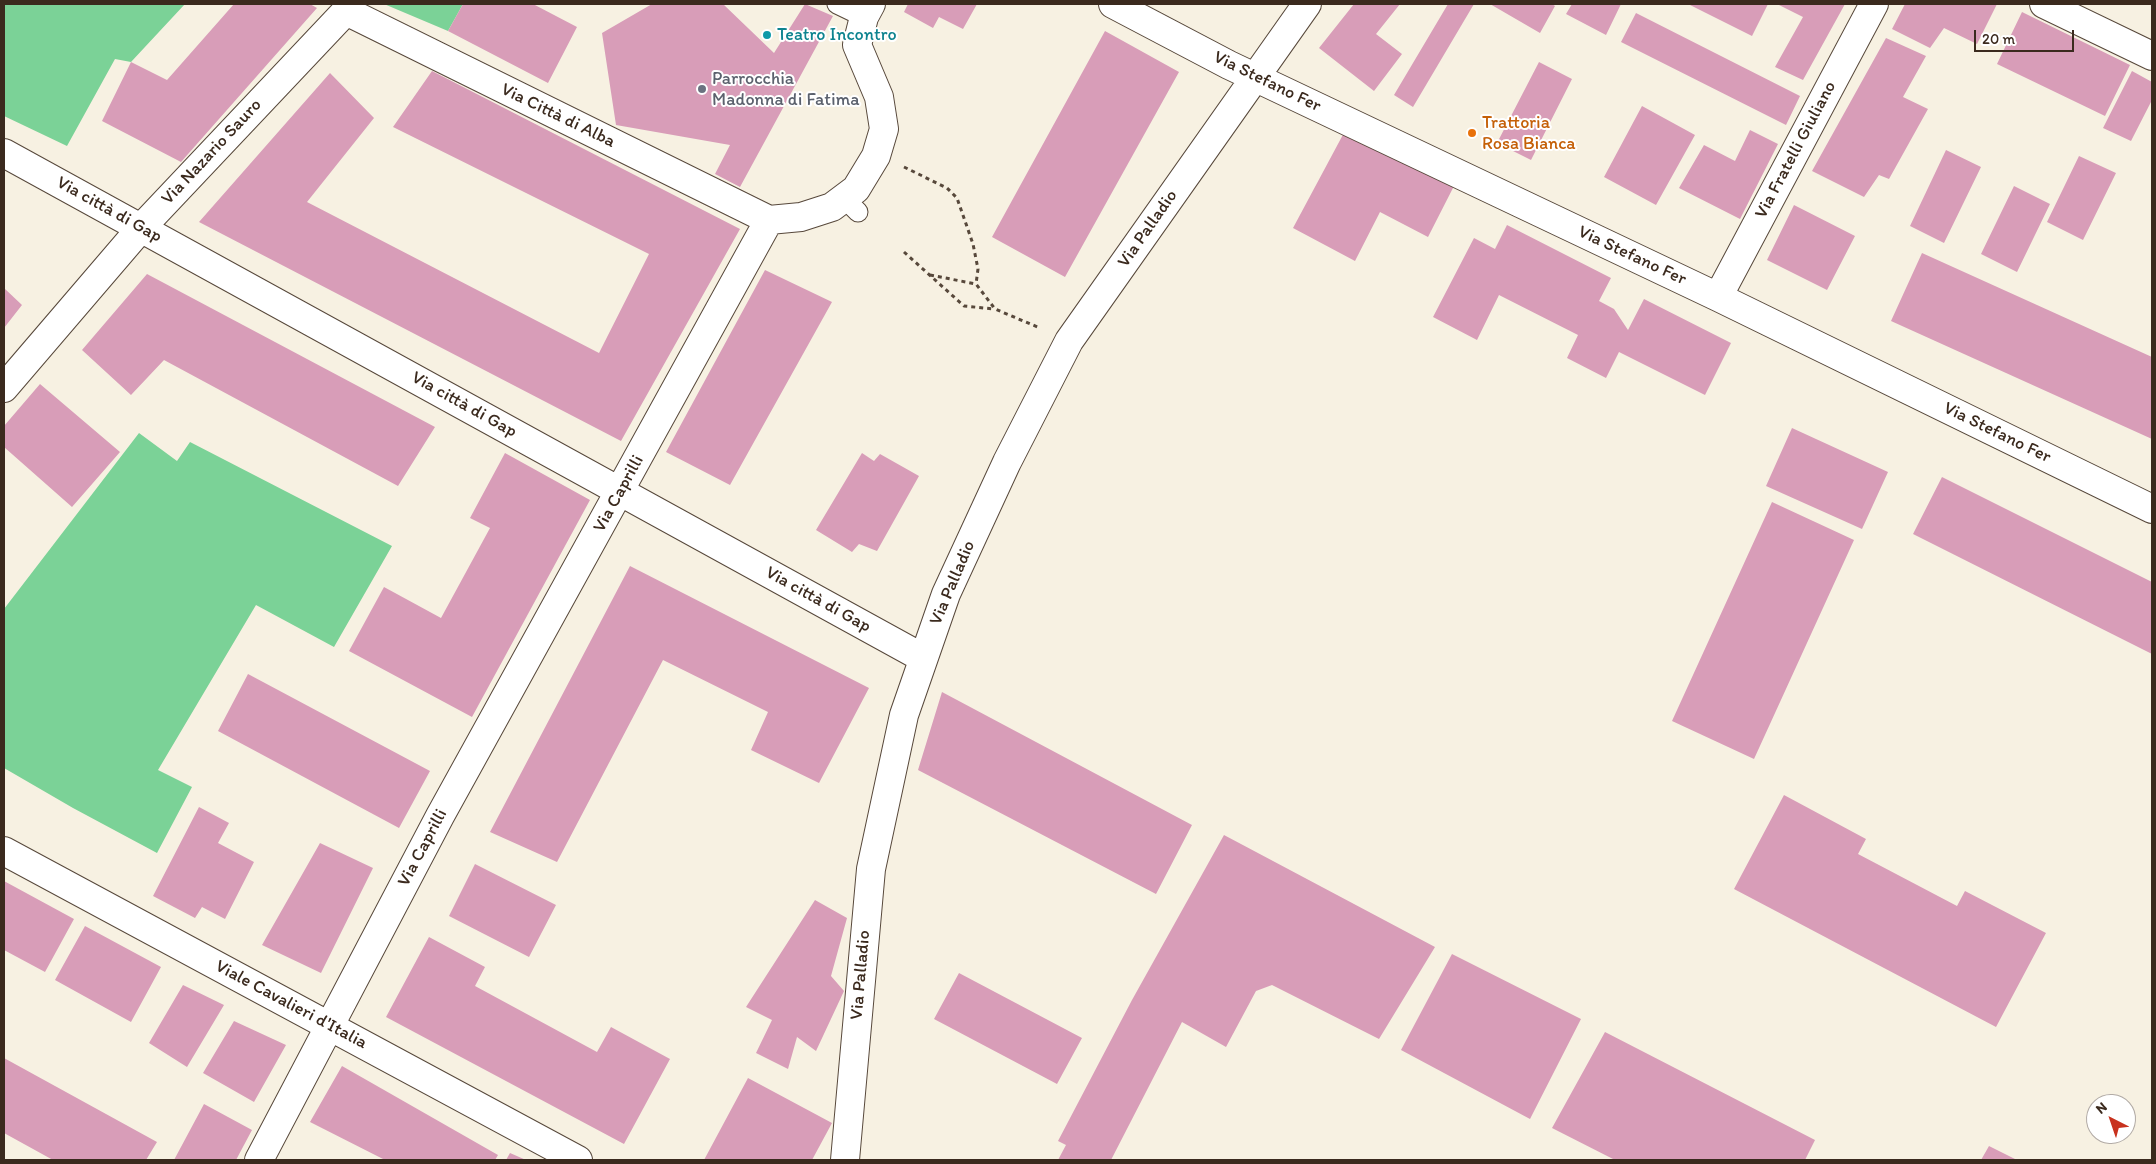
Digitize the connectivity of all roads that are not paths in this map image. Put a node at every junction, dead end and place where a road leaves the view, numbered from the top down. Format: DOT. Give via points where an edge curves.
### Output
graph roads {
  1 [pos="837,4"];
  2 [pos="1113,4"];
  3 [pos="1307,4"];
  4 [pos="1874,4"];
  5 [pos="2044,4"];
  6 [pos="868,10"];
  7 [pos="346,11"];
  8 [pos="2152,56"];
  9 [pos="1257,78"];
  10 [pos="4,153"];
  11 [pos="769,220"];
  12 [pos="141,228"];
  13 [pos="1718,297"];
  14 [pos="4,388"];
  15 [pos="621,491"];
  16 [pos="2152,509"];
  17 [pos="923,658"];
  18 [pos="4,851"];
  19 [pos="329,1026"];
  20 [pos="259,1160"];
  21 [pos="578,1160"];
  22 [pos="845,1160"];
  1 -- 6 [label="lane"];
  2 -- 9 [label="street, Via Stefano Fer"];
  3 -- 9 [label="street, Via Palladio"];
  4 -- 13 [label="street, Via Fratelli Giuliano"];
  5 -- 8 [label="street"];
  6 -- 11 [label="street" via="857,45 879,97 884,129 876,156 856,189 851,205 801,217"];
  7 -- 11 [label="street, Via Città di Alba"];
  7 -- 12 [label="street, Via Nazario Sauro"];
  9 -- 13 [label="street, Via Stefano Fer"];
  9 -- 17 [label="street, Via Palladio" via="1069,341 1006,462 946,594"];
  10 -- 12 [label="street, Via città di Gap"];
  11 -- 15 [label="street, Via Caprilli"];
  12 -- 14 [label="street, Via Nazario Sauro"];
  12 -- 15 [label="street, Via città di Gap"];
  13 -- 16 [label="street, Via Stefano Fer"];
  15 -- 17 [label="street, Via città di Gap"];
  15 -- 19 [label="street, Via Caprilli"];
  17 -- 22 [label="street, Via Palladio" via="904,715 871,869"];
  18 -- 19 [label="street, Viale Cavalieri d'Italia"];
  19 -- 20 [label="street, Via Caprilli"];
  19 -- 21 [label="street, Viale Cavalieri d'Italia"];
}
